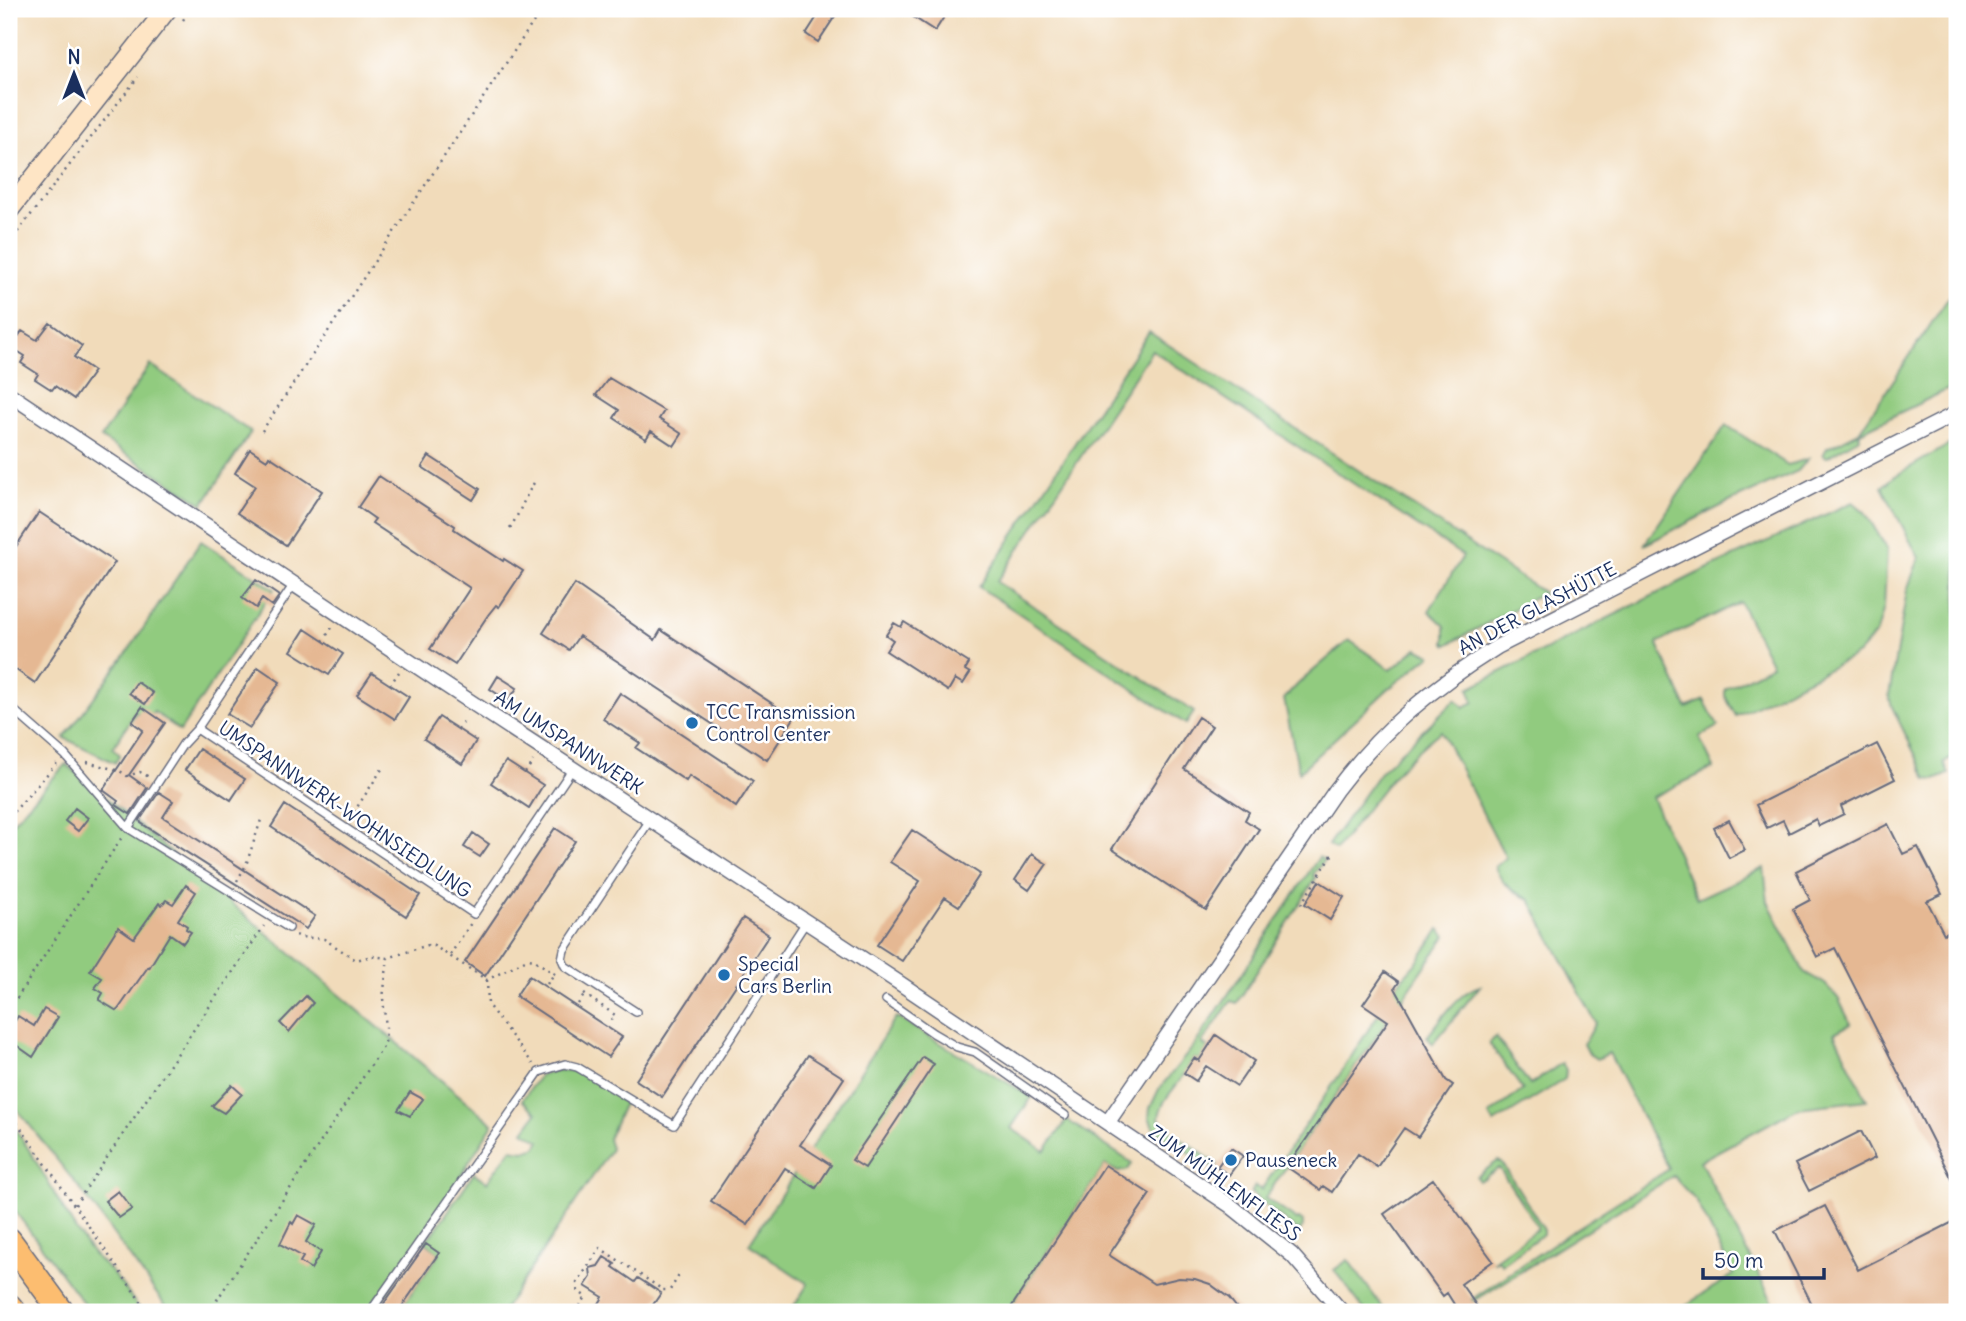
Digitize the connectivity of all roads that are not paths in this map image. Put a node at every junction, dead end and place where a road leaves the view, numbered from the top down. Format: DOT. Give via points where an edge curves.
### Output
graph roads {
  1 [pos="175,14"];
  2 [pos="9,210"];
  3 [pos="9,394"];
  4 [pos="1957,413"];
  5 [pos="294,584"];
  6 [pos="9,706"];
  7 [pos="197,729"];
  8 [pos="573,768"];
  9 [pos="650,820"];
  10 [pos="128,828"];
  11 [pos="806,922"];
  12 [pos="289,928"];
  13 [pos="886,1000"];
  14 [pos="636,1012"];
  15 [pos="1065,1115"];
  16 [pos="1108,1122"];
  17 [pos="9,1240"];
  18 [pos="9,1306"];
  19 [pos="14,1312"];
  20 [pos="62,1312"];
  21 [pos="370,1312"];
  22 [pos="1342,1312"];
  1 -- 2 [label="street"];
  3 -- 5 [label="street, AM UMSPANNWERK"];
  4 -- 16 [label="street, AN DER GLASHÜTTE" via="1497,647 1415,704 1336,790"];
  5 -- 7 [label="lane, UMSPANNWERK-WOHNSIEDLUNG"];
  5 -- 8 [label="street, AM UMSPANNWERK"];
  6 -- 10 [label="lane" via="67,758"];
  7 -- 8 [label="lane, UMSPANNWERK-WOHNSIEDLUNG" via="474,914"];
  7 -- 10 [label="lane"];
  8 -- 9 [label="street, AM UMSPANNWERK"];
  9 -- 11 [label="street, AM UMSPANNWERK"];
  9 -- 14 [label="lane" via="562,958 565,965"];
  10 -- 12 [label="lane"];
  11 -- 16 [label="street, AM UMSPANNWERK"];
  11 -- 21 [label="lane" via="674,1125 577,1067 565,1064 539,1072"];
  13 -- 15 [label="lane" via="933,1033 975,1052"];
  16 -- 22 [label="street, ZUM MÜHLENFLIESS" via="1231,1206 1292,1255"];
  17 -- 20 [label="highway"];
  18 -- 19 [label="highway"];
}
